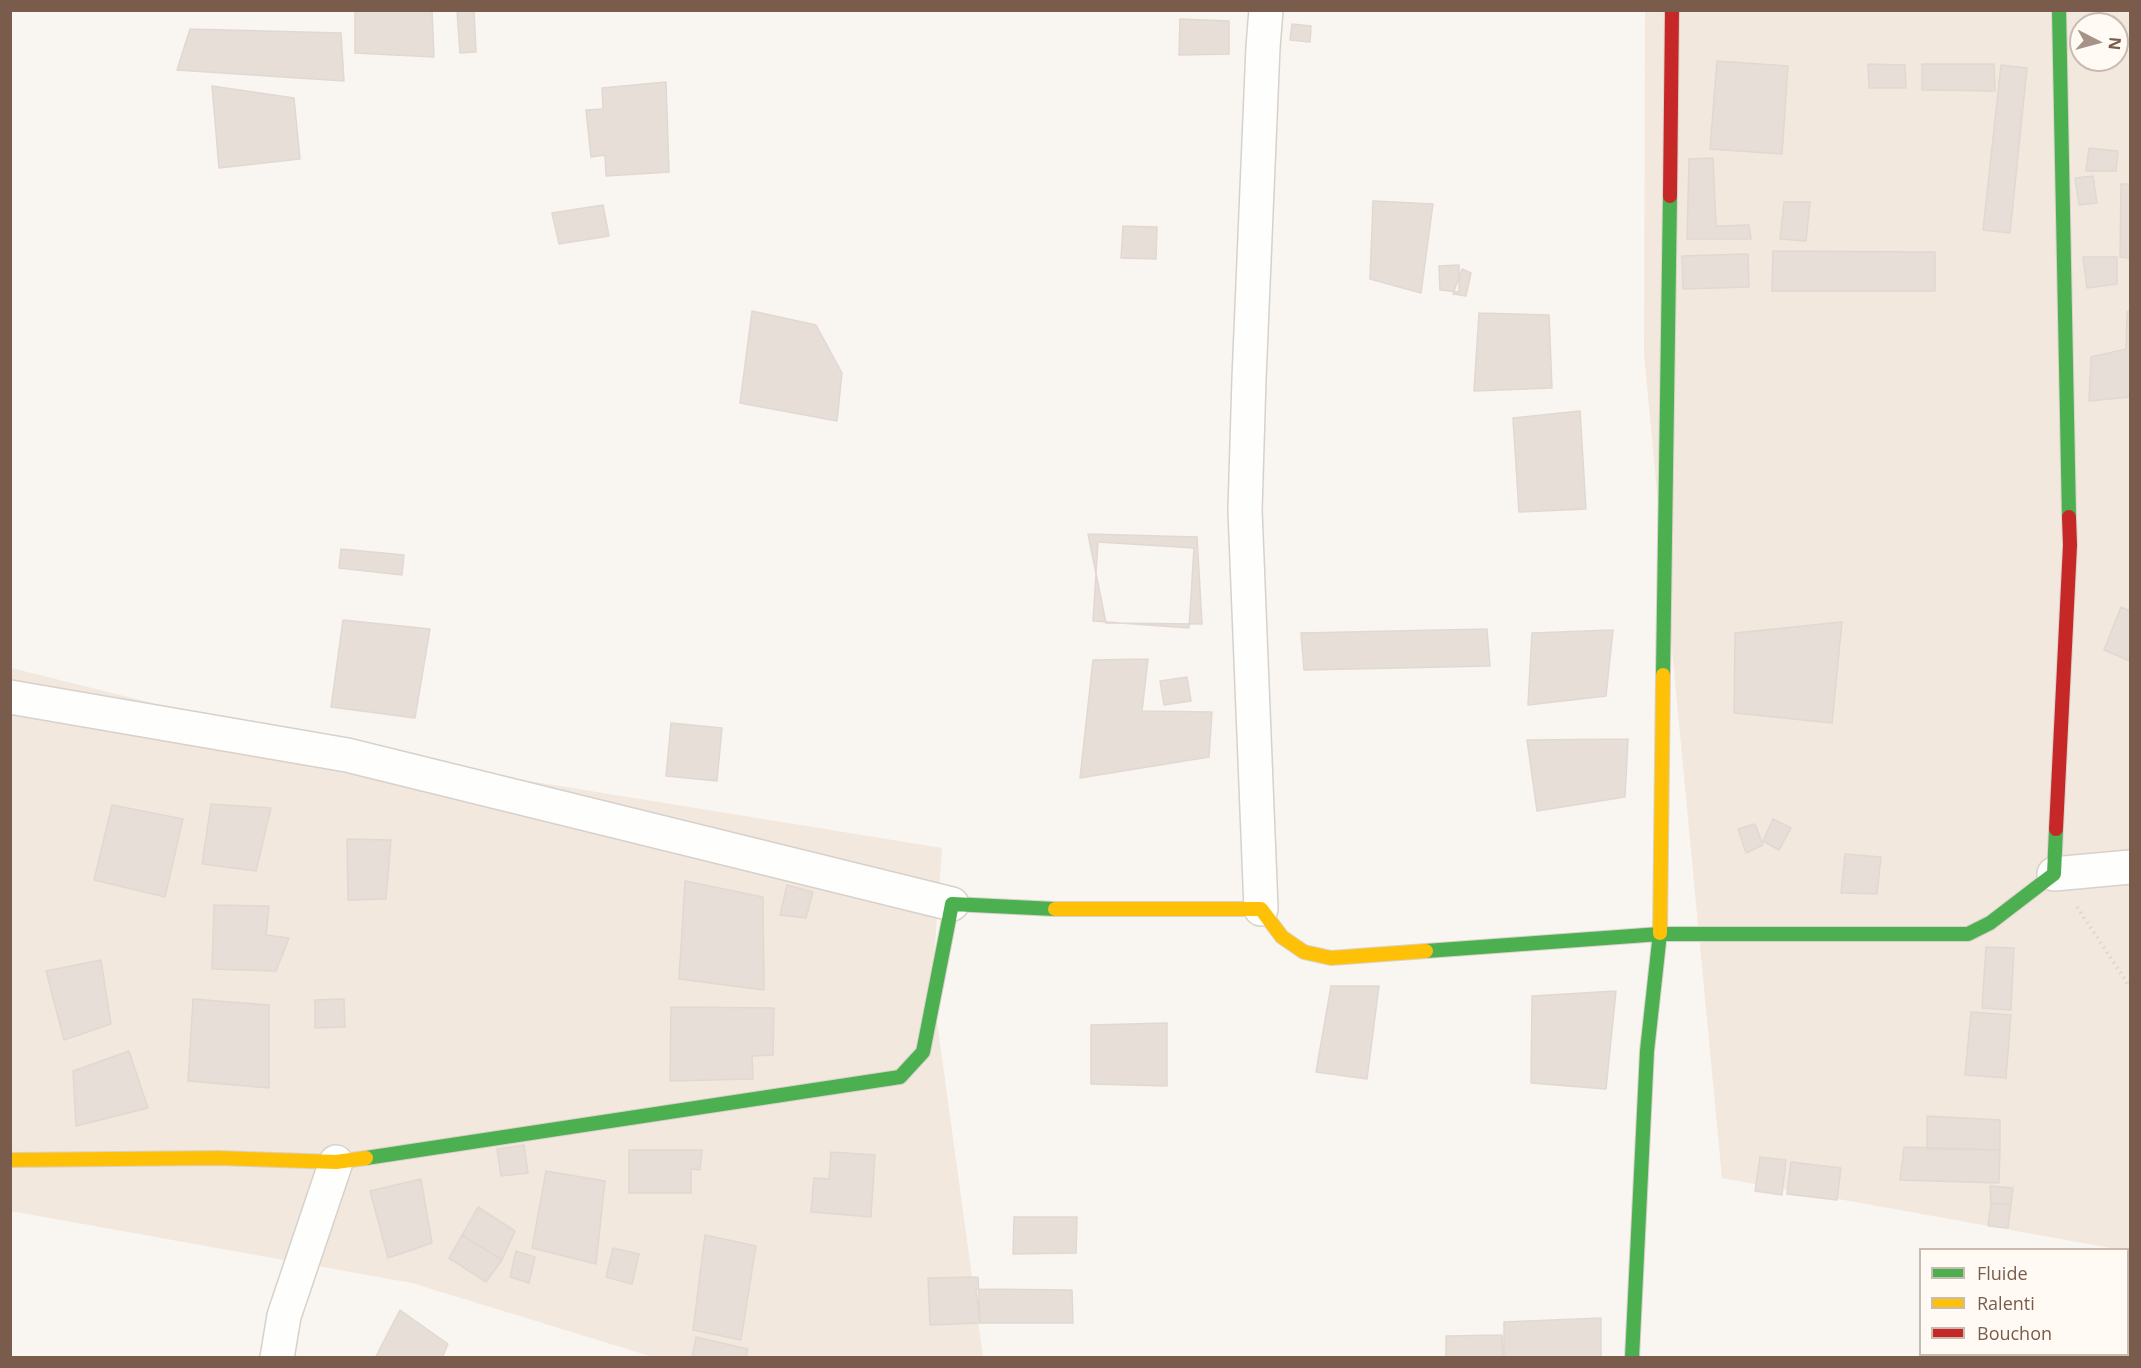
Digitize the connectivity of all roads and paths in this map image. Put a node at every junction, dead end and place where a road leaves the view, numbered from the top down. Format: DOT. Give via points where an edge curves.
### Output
graph roads {
  1 [pos="1266,10"];
  2 [pos="1672,10"];
  3 [pos="2059,10"];
  4 [pos="10,697"];
  5 [pos="2130,867"];
  6 [pos="2054,874"];
  7 [pos="952,903"];
  8 [pos="1261,909"];
  9 [pos="1660,934"];
  10 [pos="2130,987"];
  11 [pos="11,1161"];
  12 [pos="336,1162"];
  13 [pos="277,1358"];
  14 [pos="1632,1358"];
  1 -- 8 [label="street" via="1245,510"];
  2 -- 9 [label="street"];
  3 -- 6 [label="street" via="2070,545"];
  4 -- 7 [label="street" via="347,755"];
  5 -- 6 [label="street"];
  6 -- 9 [label="street" via="1990,923 1968,934"];
  6 -- 10 [label="path"];
  7 -- 8 [label="street" via="1040,909"];
  7 -- 12 [label="street" via="923,1052 900,1077"];
  8 -- 9 [label="street" via="1282,937 1305,952 1331,958"];
  9 -- 14 [label="street" via="1647,1051"];
  11 -- 12 [label="street" via="218,1158"];
  12 -- 13 [label="street" via="284,1316"];
}
